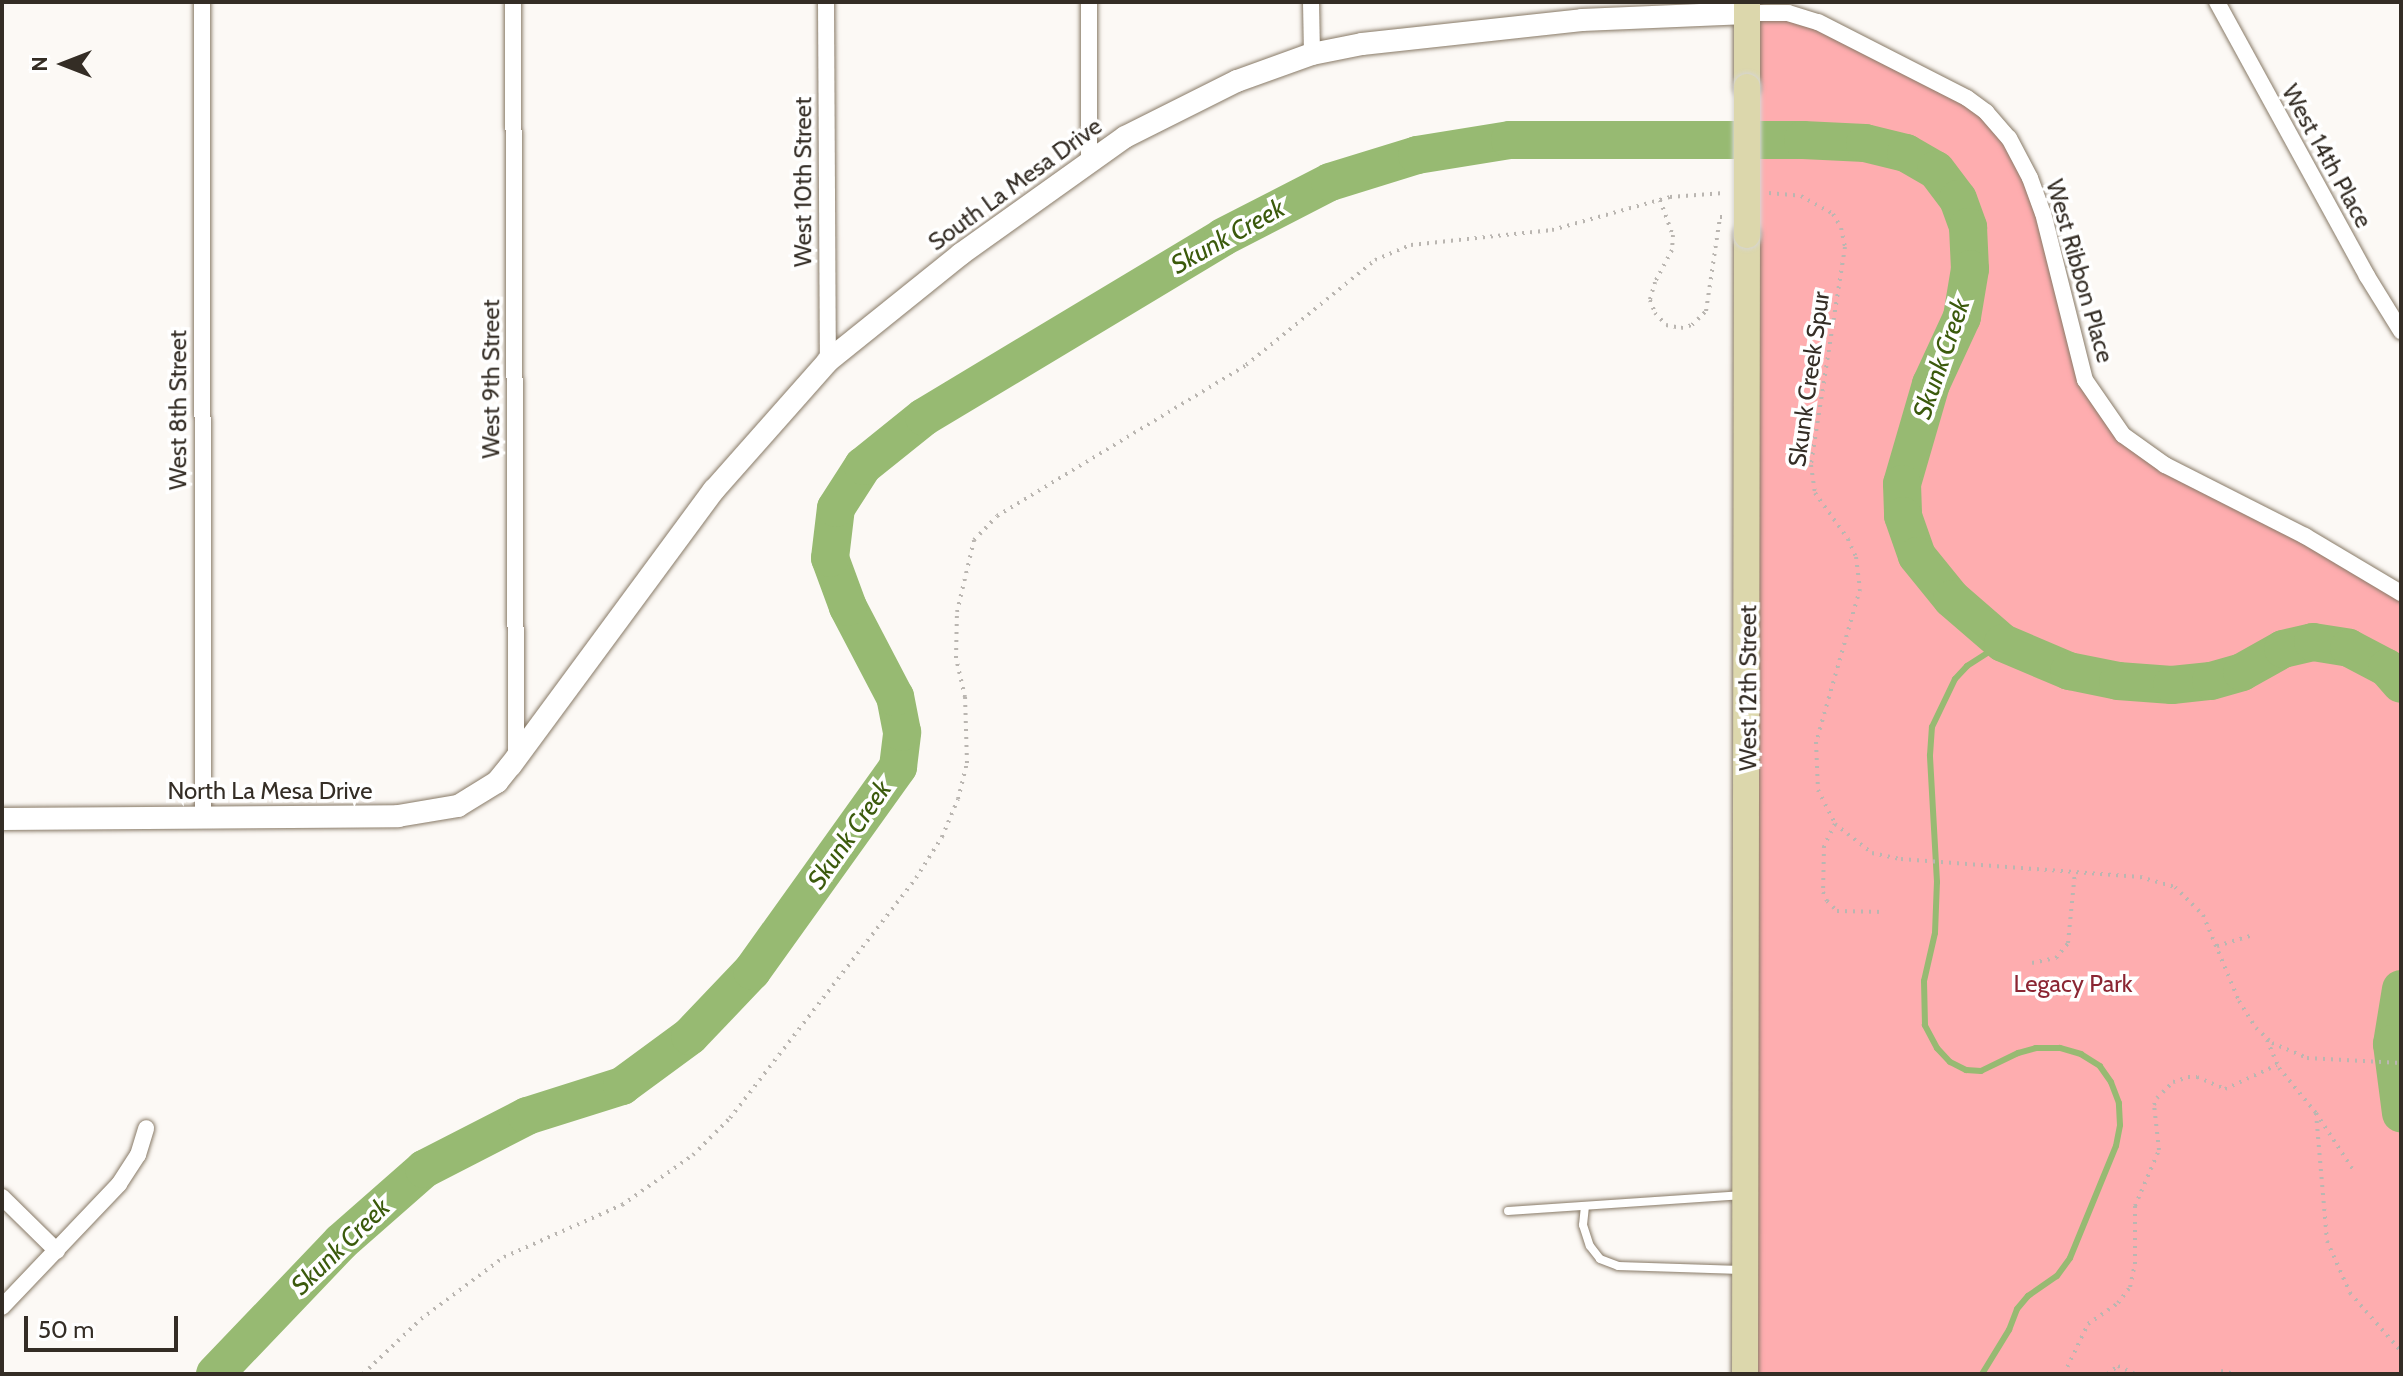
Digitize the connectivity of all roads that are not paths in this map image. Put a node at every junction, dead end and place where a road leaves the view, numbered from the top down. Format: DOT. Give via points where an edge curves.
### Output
graph roads {
  1 [pos="202,2"];
  2 [pos="513,2"];
  3 [pos="826,2"];
  4 [pos="1089,2"];
  5 [pos="1311,2"];
  6 [pos="2217,2"];
  7 [pos="1747,8"];
  8 [pos="1312,54"];
  9 [pos="1089,160"];
  10 [pos="2401,331"];
  11 [pos="828,361"];
  12 [pos="2401,593"];
  13 [pos="516,755"];
  14 [pos="203,818"];
  15 [pos="2,819"];
  16 [pos="146,1128"];
  17 [pos="1746,1195"];
  18 [pos="2,1197"];
  19 [pos="1585,1206"];
  20 [pos="1508,1211"];
  21 [pos="57,1251"];
  22 [pos="1746,1270"];
  23 [pos="2,1307"];
  24 [pos="1745,1374"];
  1 -- 14 [label="street, West 8th Street"];
  2 -- 13 [label="street, West 9th Street"];
  3 -- 11 [label="street, West 10th Street"];
  4 -- 9 [label="street"];
  5 -- 8 [label="street"];
  6 -- 10 [label="street, West 14th Place"];
  7 -- 8 [label="street, South La Mesa Drive" via="1410,36"];
  7 -- 12 [label="street, West Ribbon Place" via="1818,22 1986,112 2009,138 2030,178 2085,380 2116,427 2165,465 2305,536"];
  7 -- 17 [label="main road, West 12th Street, bridge"];
  8 -- 9 [label="street, South La Mesa Drive" via="1168,113"];
  9 -- 11 [label="street, South La Mesa Drive"];
  11 -- 13 [label="street, South La Mesa Drive" via="714,490"];
  13 -- 14 [label="street, North La Mesa Drive" via="497,782 474,798 428,813"];
  14 -- 15 [label="street, North La Mesa Drive"];
  16 -- 21 [label="street" via="138,1155 119,1184"];
  17 -- 19 [label="lane"];
  17 -- 22 [label="main road, West 12th Street"];
  18 -- 21 [label="street"];
  19 -- 20 [label="lane"];
  19 -- 22 [label="lane" via="1583,1225 1600,1259 1618,1266"];
  21 -- 23 [label="street"];
  22 -- 24 [label="main road, West 12th Street"];
}
